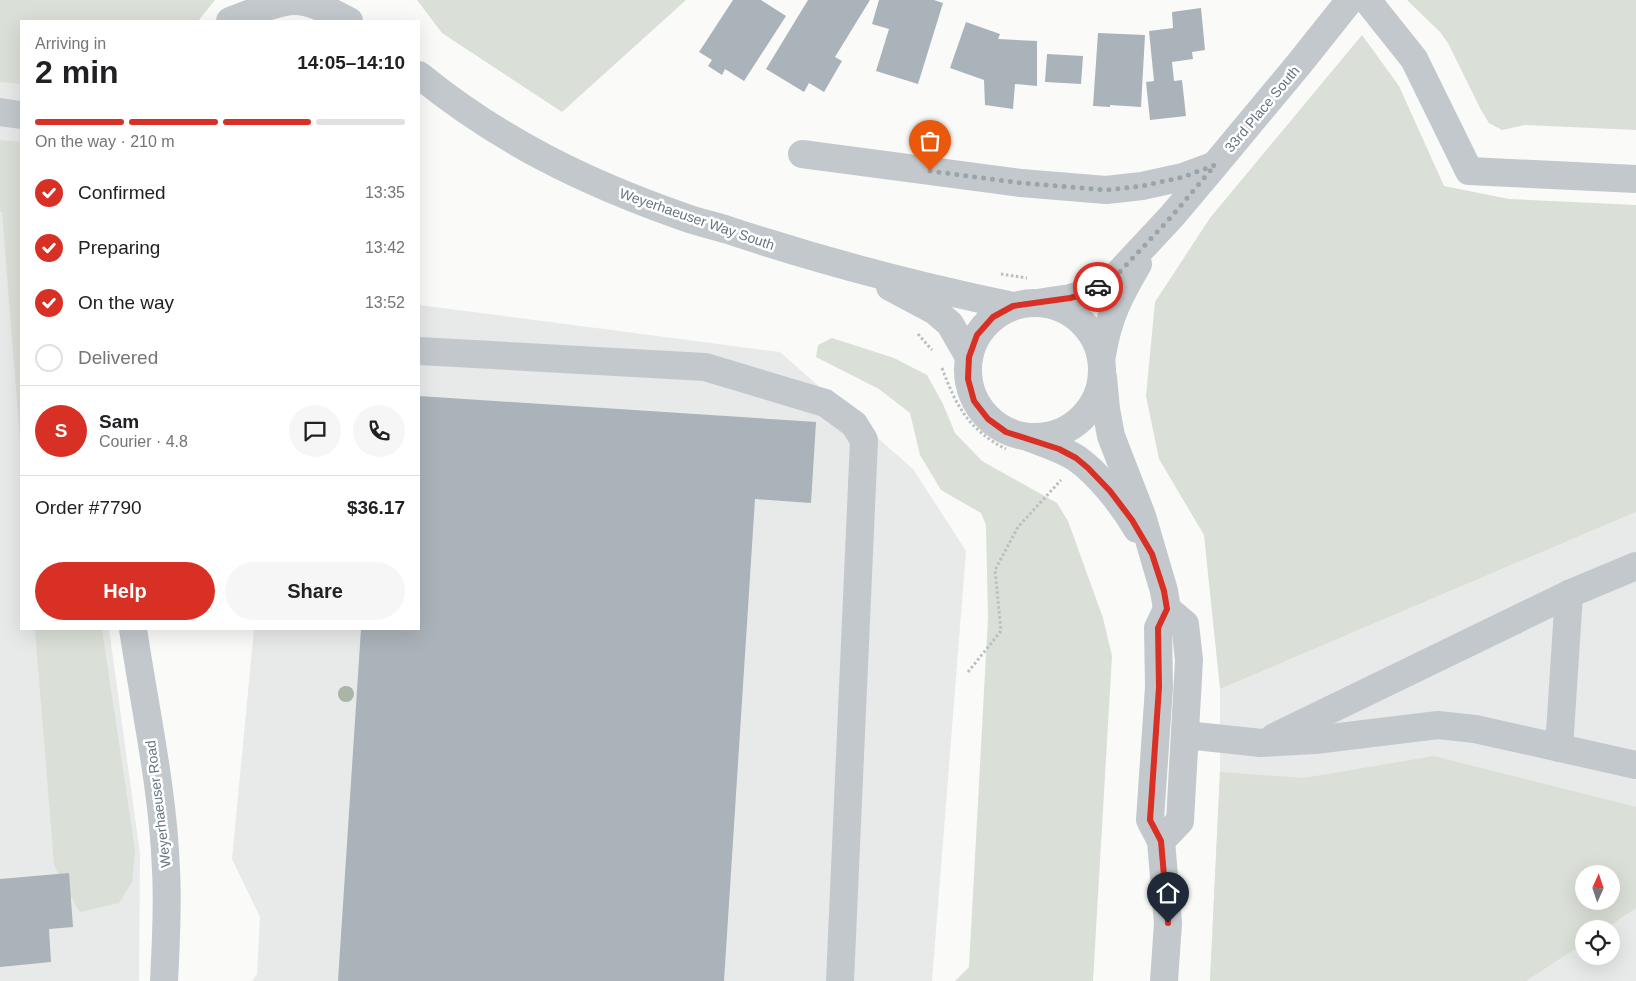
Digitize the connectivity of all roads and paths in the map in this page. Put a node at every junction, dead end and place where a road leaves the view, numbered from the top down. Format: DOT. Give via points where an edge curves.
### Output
graph roads {
  1 [pos="251,0"];
  2 [pos="341,0"];
  3 [pos="1350,0"];
  4 [pos="1367,0"];
  5 [pos="231,20"];
  6 [pos="233,20"];
  7 [pos="347,20"];
  8 [pos="360,20"];
  9 [pos="420,76"];
  10 [pos="0,112"];
  11 [pos="20,115"];
  12 [pos="802,154"];
  13 [pos="1215,165"];
  14 [pos="1636,179"];
  15 [pos="1172,216"];
  16 [pos="856,268"];
  17 [pos="992,274"];
  18 [pos="1026,296"];
  19 [pos="913,329"];
  20 [pos="420,351"];
  21 [pos="935,355"];
  22 [pos="969,357"];
  23 [pos="939,362"];
  24 [pos="1102,366"];
  25 [pos="1020,445"];
  26 [pos="1056,474"];
  27 [pos="1152,554"];
  28 [pos="1636,566"];
  29 [pos="1568,594"];
  30 [pos="1167,609"];
  31 [pos="133,630"];
  32 [pos="968,672"];
  33 [pos="1186,735"];
  34 [pos="1262,743"];
  35 [pos="1559,748"];
  36 [pos="1636,766"];
  37 [pos="1161,841"];
  38 [pos="164,981"];
  39 [pos="840,981"];
  40 [pos="1164,981"];
  1 -- 5 [label="street"];
  2 -- 8 [label="street"];
  3 -- 13 [label="street, 33rd Place South"];
  4 -- 14 [label="street" via="1414,59 1469,172"];
  6 -- 7 [label="street" via="294,1 310,4"];
  9 -- 16 [label="street, Weyerhaeuser Way South" via="486,125 581,177 682,217"];
  10 -- 11 [label="street"];
  12 -- 13 [label="street" via="1021,183 1106,190 1183,177"];
  13 -- 15 [label="street, 33rd Place South"];
  15 -- 18 [label="street, 33rd Place South" via="1116,276 1088,293 1070,298"];
  15 -- 24 [label="street, 33rd Place South" via="1119,296 1106,330"];
  16 -- 18 [label="street, Weyerhaeuser Way South"];
  16 -- 22 [label="street, Weyerhaeuser Way South" via="935,311 950,324"];
  17 -- 18 [label="path" via="1011,274"];
  18 -- 22 [label="street" via="993,317 977,335"];
  18 -- 24 [label="street" via="1059,307 1078,318 1093,335"];
  19 -- 21 [label="path"];
  20 -- 39 [label="street" via="705,367 825,403 854,424 864,440"];
  22 -- 25 [label="street" via="968,379 974,401 988,419"];
  23 -- 25 [label="path" via="951,394 967,420 988,438"];
  24 -- 25 [label="street" via="1098,397 1081,420 1070,429"];
  24 -- 27 [label="street" via="1111,436 1142,516"];
  25 -- 27 [label="street" via="1059,449 1076,458 1110,491"];
  26 -- 32 [label="path" via="1063,478 1018,527 995,570 1001,631"];
  27 -- 30 [label="street"];
  28 -- 29 [label="street"];
  29 -- 34 [label="street"];
  29 -- 35 [label="street"];
  30 -- 33 [label="street" via="1185,624 1190,660"];
  30 -- 37 [label="street" via="1158,628 1159,687 1150,820"];
  31 -- 38 [label="street, Weyerhaeuser Road" via="161,809 166,871"];
  33 -- 34 [label="street"];
  33 -- 37 [label="street" via="1180,821"];
  34 -- 35 [label="street" via="1438,725 1475,729"];
  35 -- 36 [label="street"];
  37 -- 40 [label="street" via="1168,923"];
}
